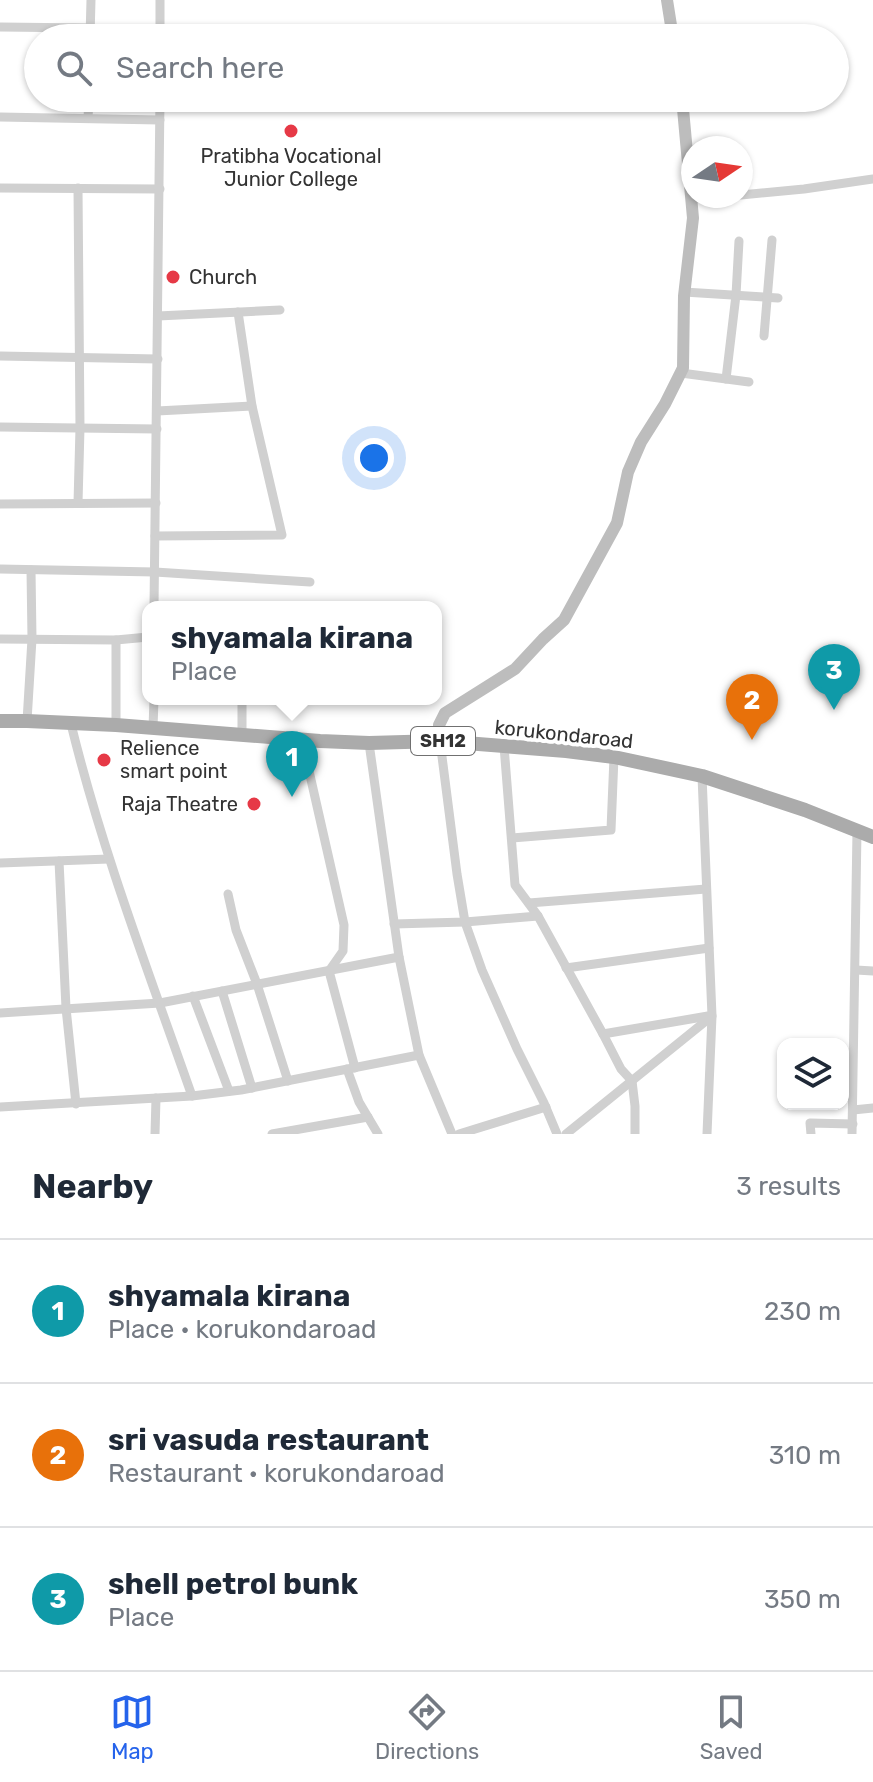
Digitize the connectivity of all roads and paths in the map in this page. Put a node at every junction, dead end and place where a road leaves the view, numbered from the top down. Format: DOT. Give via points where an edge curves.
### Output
graph roads {
  1 [pos="91,0"];
  2 [pos="160,0"];
  3 [pos="667,0"];
  4 [pos="90,24"];
  5 [pos="160,24"];
  6 [pos="671,24"];
  7 [pos="0,27"];
  8 [pos="24,29"];
  9 [pos="88,112"];
  10 [pos="160,112"];
  11 [pos="683,112"];
  12 [pos="0,117"];
  13 [pos="88,118"];
  14 [pos="160,120"];
  15 [pos="685,136"];
  16 [pos="873,179"];
  17 [pos="0,188"];
  18 [pos="78,188"];
  19 [pos="160,189"];
  20 [pos="753,194"];
  21 [pos="692,208"];
  22 [pos="772,240"];
  23 [pos="739,241"];
  24 [pos="684,292"];
  25 [pos="736,295"];
  26 [pos="772,298"];
  27 [pos="280,310"];
  28 [pos="238,312"];
  29 [pos="158,316"];
  30 [pos="764,336"];
  31 [pos="0,356"];
  32 [pos="79,358"];
  33 [pos="158,359"];
  34 [pos="681,373"];
  35 [pos="726,379"];
  36 [pos="749,382"];
  37 [pos="252,406"];
  38 [pos="157,411"];
  39 [pos="0,427"];
  40 [pos="80,428"];
  41 [pos="157,429"];
  42 [pos="78,503"];
  43 [pos="156,503"];
  44 [pos="0,504"];
  45 [pos="155,536"];
  46 [pos="0,569"];
  47 [pos="31,570"];
  48 [pos="155,572"];
  49 [pos="310,582"];
  50 [pos="154,601"];
  51 [pos="142,638"];
  52 [pos="0,639"];
  53 [pos="32,639"];
  54 [pos="116,640"];
  55 [pos="154,705"];
  56 [pos="242,705"];
  57 [pos="0,721"];
  58 [pos="27,721"];
  59 [pos="71,724"];
  60 [pos="116,725"];
  61 [pos="153,728"];
  62 [pos="242,736"];
  63 [pos="302,740"];
  64 [pos="440,741"];
  65 [pos="369,743"];
  66 [pos="504,746"];
  67 [pos="614,757"];
  68 [pos="702,776"];
  69 [pos="857,831"];
  70 [pos="873,837"];
  71 [pos="512,838"];
  72 [pos="109,859"];
  73 [pos="59,861"];
  74 [pos="0,863"];
  75 [pos="706,889"];
  76 [pos="228,894"];
  77 [pos="529,903"];
  78 [pos="538,916"];
  79 [pos="465,922"];
  80 [pos="394,924"];
  81 [pos="709,948"];
  82 [pos="399,957"];
  83 [pos="566,968"];
  84 [pos="856,970"];
  85 [pos="329,971"];
  86 [pos="873,971"];
  87 [pos="257,984"];
  88 [pos="222,991"];
  89 [pos="193,996"];
  90 [pos="160,1003"];
  91 [pos="66,1008"];
  92 [pos="0,1013"];
  93 [pos="712,1016"];
  94 [pos="603,1034"];
  95 [pos="419,1055"];
  96 [pos="351,1069"];
  97 [pos="288,1081"];
  98 [pos="632,1081"];
  99 [pos="252,1088"];
  100 [pos="229,1091"];
  101 [pos="192,1096"];
  102 [pos="156,1098"];
  103 [pos="76,1104"];
  104 [pos="0,1107"];
  105 [pos="546,1107"];
  106 [pos="873,1108"];
  107 [pos="853,1110"];
  108 [pos="368,1117"];
  109 [pos="833,1129"];
  110 [pos="852,1129"];
  111 [pos="155,1134"];
  112 [pos="272,1134"];
  113 [pos="378,1134"];
  114 [pos="452,1134"];
  115 [pos="459,1134"];
  116 [pos="557,1134"];
  117 [pos="566,1134"];
  118 [pos="635,1134"];
  119 [pos="707,1134"];
  120 [pos="811,1134"];
  1 -- 4 [label="street"];
  2 -- 5 [label="street"];
  3 -- 6 [label="main road"];
  7 -- 8 [label="street"];
  9 -- 13 [label="street"];
  10 -- 14 [label="street"];
  11 -- 15 [label="main road"];
  12 -- 13 [label="street"];
  13 -- 14 [label="street"];
  14 -- 19 [label="street"];
  16 -- 20 [label="street"];
  17 -- 18 [label="street"];
  18 -- 19 [label="street"];
  18 -- 32 [label="street"];
  19 -- 29 [label="street"];
  21 -- 24 [label="main road"];
  22 -- 26 [label="street"];
  23 -- 25 [label="street"];
  24 -- 25 [label="street"];
  24 -- 34 [label="main road"];
  25 -- 26 [label="street"];
  25 -- 35 [label="street"];
  26 -- 30 [label="street"];
  27 -- 28 [label="street"];
  28 -- 29 [label="street"];
  28 -- 37 [label="street"];
  29 -- 33 [label="street"];
  31 -- 32 [label="street"];
  32 -- 33 [label="street"];
  32 -- 40 [label="street"];
  33 -- 38 [label="street"];
  34 -- 35 [label="street"];
  34 -- 64 [label="main road" via="641,442 617,523 564,620 515,669 445,713"];
  35 -- 36 [label="street"];
  37 -- 38 [label="street"];
  37 -- 45 [label="street" via="282,535"];
  38 -- 41 [label="street"];
  39 -- 40 [label="street"];
  40 -- 41 [label="street"];
  40 -- 42 [label="street"];
  41 -- 43 [label="street"];
  42 -- 43 [label="street"];
  42 -- 44 [label="street"];
  43 -- 45 [label="street"];
  45 -- 48 [label="street"];
  46 -- 47 [label="street"];
  47 -- 48 [label="street"];
  47 -- 53 [label="street"];
  48 -- 49 [label="street"];
  48 -- 50 [label="street"];
  51 -- 54 [label="street"];
  52 -- 53 [label="street"];
  53 -- 54 [label="street"];
  53 -- 58 [label="street"];
  54 -- 60 [label="street"];
  55 -- 61 [label="street"];
  56 -- 62 [label="street"];
  57 -- 58 [label="main road, korukondaroad / SH12"];
  58 -- 59 [label="main road, korukondaroad / SH12"];
  59 -- 60 [label="main road, korukondaroad / SH12"];
  59 -- 72 [label="street"];
  60 -- 61 [label="main road, korukondaroad / SH12"];
  61 -- 62 [label="main road, korukondaroad / SH12"];
  62 -- 63 [label="main road, korukondaroad / SH12"];
  63 -- 65 [label="main road, korukondaroad / SH12"];
  63 -- 85 [label="street" via="344,925 343,951"];
  64 -- 65 [label="main road, korukondaroad / SH12"];
  64 -- 66 [label="main road, korukondaroad / SH12"];
  64 -- 79 [label="street"];
  65 -- 80 [label="street"];
  66 -- 67 [label="main road, korukondaroad / SH12"];
  66 -- 71 [label="street"];
  67 -- 68 [label="main road, korukondaroad / SH12"];
  67 -- 71 [label="street" via="611,830"];
  68 -- 69 [label="main road, korukondaroad / SH12"];
  68 -- 75 [label="street"];
  69 -- 70 [label="main road, korukondaroad / SH12"];
  69 -- 84 [label="street"];
  71 -- 77 [label="street" via="515,885"];
  72 -- 73 [label="street"];
  72 -- 90 [label="street"];
  73 -- 74 [label="street"];
  73 -- 91 [label="street"];
  75 -- 77 [label="street"];
  75 -- 81 [label="street"];
  76 -- 87 [label="street"];
  77 -- 78 [label="street"];
  78 -- 79 [label="street"];
  78 -- 83 [label="street"];
  79 -- 80 [label="street"];
  79 -- 105 [label="street"];
  80 -- 82 [label="street"];
  81 -- 83 [label="street"];
  81 -- 93 [label="street"];
  82 -- 85 [label="street"];
  82 -- 95 [label="street"];
  83 -- 94 [label="street"];
  84 -- 86 [label="street"];
  84 -- 107 [label="street"];
  85 -- 87 [label="street"];
  85 -- 96 [label="street"];
  87 -- 88 [label="street"];
  87 -- 97 [label="street"];
  88 -- 89 [label="street"];
  88 -- 99 [label="street"];
  89 -- 90 [label="street"];
  89 -- 100 [label="street"];
  90 -- 91 [label="street"];
  90 -- 101 [label="street"];
  91 -- 92 [label="street"];
  91 -- 103 [label="street"];
  93 -- 94 [label="street"];
  93 -- 98 [label="street"];
  93 -- 119 [label="street"];
  94 -- 98 [label="street"];
  95 -- 96 [label="street"];
  95 -- 114 [label="street"];
  96 -- 97 [label="street"];
  96 -- 108 [label="street"];
  97 -- 99 [label="street"];
  98 -- 117 [label="street"];
  98 -- 118 [label="street"];
  99 -- 100 [label="street"];
  100 -- 101 [label="street"];
  101 -- 102 [label="street"];
  102 -- 103 [label="street"];
  102 -- 111 [label="street"];
  103 -- 104 [label="street"];
  105 -- 115 [label="street"];
  105 -- 116 [label="street"];
  106 -- 107 [label="street"];
  107 -- 110 [label="street"];
  108 -- 112 [label="street"];
  108 -- 113 [label="street"];
  109 -- 110 [label="street"];
  109 -- 120 [label="street" via="810,1123"];
}
